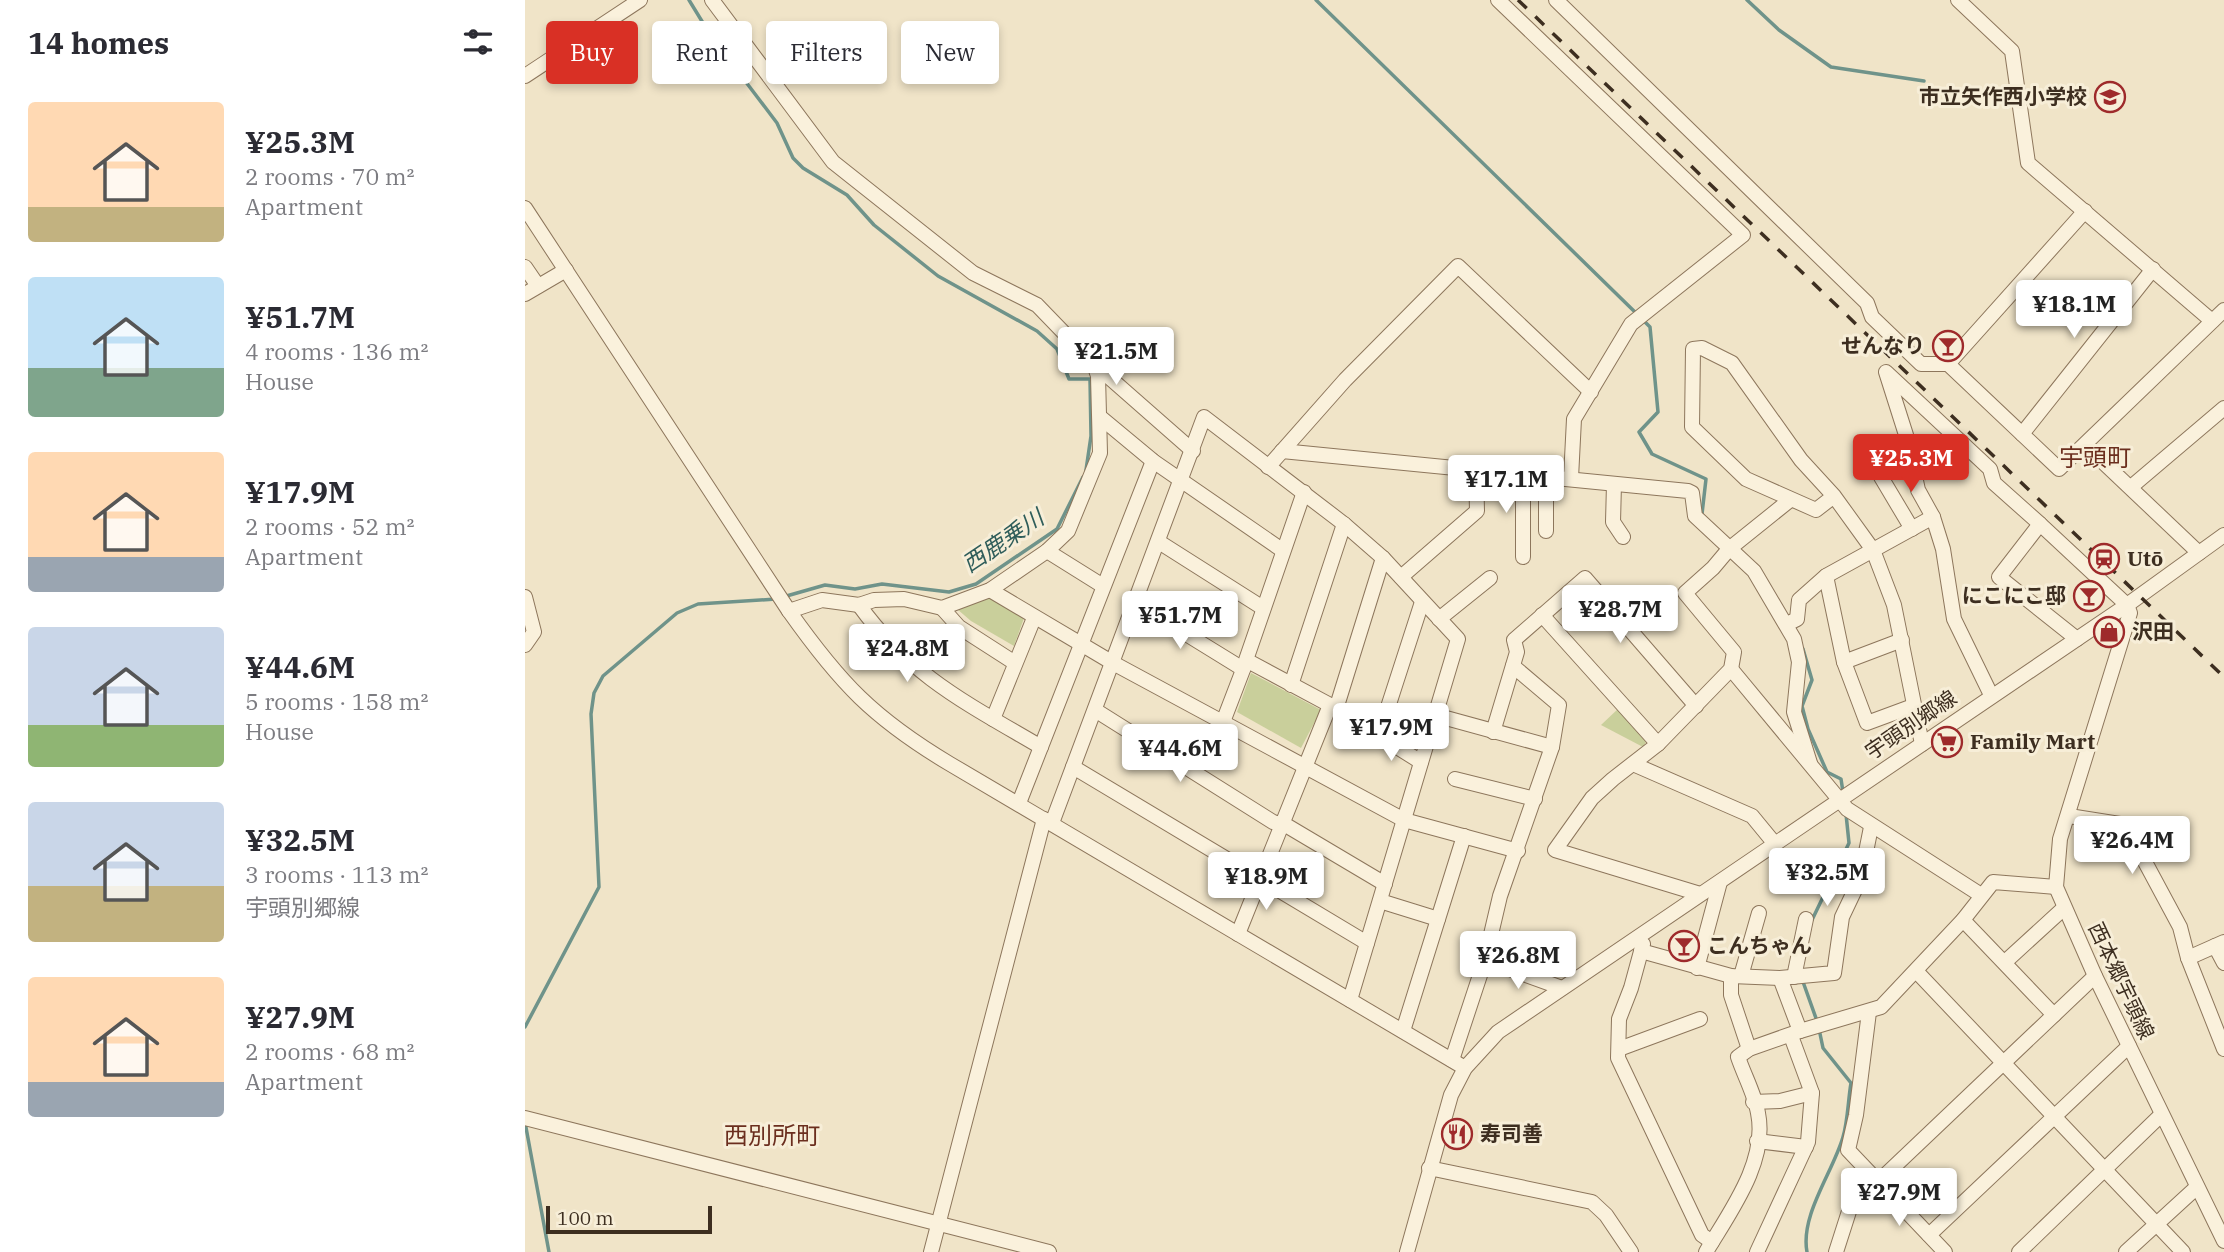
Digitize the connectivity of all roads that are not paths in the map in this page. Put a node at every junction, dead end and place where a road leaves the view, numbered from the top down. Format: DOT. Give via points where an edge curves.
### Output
graph roads {
  1 [pos="640,0"];
  2 [pos="712,0"];
  3 [pos="1497,0"];
  4 [pos="1556,0"];
  5 [pos="1958,0"];
  6 [pos="525,76"];
  7 [pos="525,208"];
  8 [pos="2085,211"];
  9 [pos="525,267"];
  10 [pos="2153,269"];
  11 [pos="566,270"];
  12 [pos="538,286"];
  13 [pos="525,294"];
  14 [pos="2224,310"];
  15 [pos="2212,321"];
  16 [pos="1948,363"];
  17 [pos="1094,364"];
  18 [pos="1591,392"];
  19 [pos="2224,408"];
  20 [pos="1100,417"];
  21 [pos="2022,434"];
  22 [pos="2085,445"];
  23 [pos="1193,451"];
  24 [pos="1282,451"];
  25 [pos="1153,461"];
  26 [pos="1268,467"];
  27 [pos="1476,469"];
  28 [pos="1523,473"];
  29 [pos="1546,475"];
  30 [pos="1881,477"];
  31 [pos="1571,478"];
  32 [pos="1182,482"];
  33 [pos="1614,484"];
  34 [pos="2131,487"];
  35 [pos="1304,492"];
  36 [pos="1833,496"];
  37 [pos="1790,500"];
  38 [pos="1934,517"];
  39 [pos="1344,524"];
  40 [pos="2040,524"];
  41 [pos="1912,529"];
  42 [pos="1546,531"];
  43 [pos="2224,535"];
  44 [pos="1623,537"];
  45 [pos="1159,542"];
  46 [pos="1729,549"];
  47 [pos="1282,550"];
  48 [pos="1873,550"];
  49 [pos="1047,551"];
  50 [pos="2199,553"];
  51 [pos="1523,556"];
  52 [pos="1383,558"];
  53 [pos="1826,576"];
  54 [pos="1401,577"];
  55 [pos="1490,578"];
  56 [pos="1103,586"];
  57 [pos="991,590"];
  58 [pos="525,597"];
  59 [pos="2132,600"];
  60 [pos="1422,602"];
  61 [pos="1136,603"];
  62 [pos="859,605"];
  63 [pos="942,608"];
  64 [pos="1263,608"];
  65 [pos="789,611"];
  66 [pos="1542,615"];
  67 [pos="1034,618"];
  68 [pos="1439,620"];
  69 [pos="1792,621"];
  70 [pos="1902,639"];
  71 [pos="2077,639"];
  72 [pos="1082,644"];
  73 [pos="525,645"];
  74 [pos="1844,662"];
  75 [pos="1015,663"];
  76 [pos="1113,663"];
  77 [pos="1245,664"];
  78 [pos="1513,666"];
  79 [pos="1731,669"];
  80 [pos="1291,685"];
  81 [pos="1991,695"];
  82 [pos="1696,706"];
  83 [pos="1913,706"];
  84 [pos="1333,707"];
  85 [pos="1095,710"];
  86 [pos="1435,715"];
  87 [pos="993,719"];
  88 [pos="1223,722"];
  89 [pos="1493,732"];
  90 [pos="1379,735"];
  91 [pos="1658,744"];
  92 [pos="1922,744"];
  93 [pos="1041,747"];
  94 [pos="1552,747"];
  95 [pos="1421,762"];
  96 [pos="1633,764"];
  97 [pos="1810,764"];
  98 [pos="1305,766"];
  99 [pos="1073,767"];
  100 [pos="1455,779"];
  101 [pos="1535,799"];
  102 [pos="1838,799"];
  103 [pos="1019,803"];
  104 [pos="2069,816"];
  105 [pos="1404,820"];
  106 [pos="1048,821"];
  107 [pos="1282,825"];
  108 [pos="1871,827"];
  109 [pos="1464,836"];
  110 [pos="1775,844"];
  111 [pos="1518,850"];
  112 [pos="1260,877"];
  113 [pos="1720,882"];
  114 [pos="1385,884"];
  115 [pos="2056,887"];
  116 [pos="1700,894"];
  117 [pos="1981,895"];
  118 [pos="1380,901"];
  119 [pos="2064,908"];
  120 [pos="1759,913"];
  121 [pos="1438,919"];
  122 [pos="1806,919"];
  123 [pos="1963,920"];
  124 [pos="1645,932"];
  125 [pos="1238,934"];
  126 [pos="1367,943"];
  127 [pos="2220,944"];
  128 [pos="1641,951"];
  129 [pos="2188,958"];
  130 [pos="1485,960"];
  131 [pos="2005,962"];
  132 [pos="2224,963"];
  133 [pos="1696,968"];
  134 [pos="1917,972"];
  135 [pos="1736,976"];
  136 [pos="2095,976"];
  137 [pos="1787,977"];
  138 [pos="1562,988"];
  139 [pos="1350,1000"];
  140 [pos="1868,1012"];
  141 [pos="2054,1015"];
  142 [pos="1700,1019"];
  143 [pos="1403,1031"];
  144 [pos="1795,1034"];
  145 [pos="2129,1046"];
  146 [pos="1619,1049"];
  147 [pos="1749,1049"];
  148 [pos="2224,1049"];
  149 [pos="1459,1064"];
  150 [pos="2004,1065"];
  151 [pos="1812,1093"];
  152 [pos="1753,1102"];
  153 [pos="2055,1115"];
  154 [pos="2161,1115"];
  155 [pos="527,1118"];
  156 [pos="1757,1141"];
  157 [pos="1806,1147"];
  158 [pos="1429,1168"];
  159 [pos="2105,1171"];
  160 [pos="1879,1181"];
  161 [pos="2197,1187"];
  162 [pos="939,1223"];
  163 [pos="2157,1223"];
  164 [pos="1929,1235"];
  165 [pos="2224,1241"];
  166 [pos="1709,1247"];
  167 [pos="931,1252"];
  168 [pos="1049,1252"];
  169 [pos="1407,1252"];
  170 [pos="1631,1252"];
  171 [pos="1757,1252"];
  172 [pos="1836,1252"];
  173 [pos="1945,1252"];
  174 [pos="2019,1252"];
  175 [pos="2126,1252"];
  176 [pos="2183,1252"];
  1 -- 6 [label="street"];
  2 -- 17 [label="street" via="834,162 974,273 1037,305"];
  3 -- 18 [label="street" via="1743,235 1631,324"];
  4 -- 16 [label="street" via="1867,303 1872,317 1921,364"];
  5 -- 8 [label="street" via="2012,51 2028,163"];
  7 -- 11 [label="street"];
  8 -- 10 [label="street"];
  8 -- 16 [label="street"];
  9 -- 12 [label="street"];
  10 -- 15 [label="street"];
  10 -- 21 [label="street"];
  11 -- 12 [label="street"];
  11 -- 65 [label="street"];
  12 -- 13 [label="street"];
  14 -- 15 [label="street"];
  15 -- 22 [label="street"];
  16 -- 21 [label="street"];
  17 -- 20 [label="street"];
  17 -- 23 [label="street"];
  18 -- 24 [label="street" via="1458,267 1345,380"];
  18 -- 31 [label="street" via="1574,419"];
  19 -- 34 [label="street"];
  20 -- 25 [label="street"];
  20 -- 49 [label="street" via="1100,453 1068,531"];
  21 -- 22 [label="street" via="2059,469"];
  22 -- 34 [label="street"];
  23 -- 26 [label="street" via="1204,417"];
  23 -- 32 [label="street"];
  24 -- 26 [label="street"];
  24 -- 27 [label="street"];
  25 -- 32 [label="street"];
  25 -- 56 [label="street"];
  26 -- 35 [label="street"];
  27 -- 28 [label="street"];
  27 -- 54 [label="street" via="1477,511"];
  28 -- 29 [label="street"];
  28 -- 51 [label="street"];
  29 -- 31 [label="street"];
  29 -- 42 [label="street"];
  30 -- 41 [label="street"];
  31 -- 33 [label="street"];
  32 -- 45 [label="street"];
  32 -- 47 [label="street"];
  33 -- 44 [label="street" via="1613,522"];
  33 -- 46 [label="street" via="1692,493 1695,516"];
  34 -- 50 [label="street"];
  35 -- 39 [label="street"];
  35 -- 47 [label="street"];
  36 -- 37 [label="street" via="1816,510"];
  36 -- 37 [label="street" via="1801,460 1732,363 1702,348 1693,349 1692,427 1746,479"];
  36 -- 48 [label="street"];
  37 -- 46 [label="street"];
  38 -- 40 [label="street" via="1918,490 1886,372 1990,469 1994,483"];
  38 -- 41 [label="street"];
  38 -- 81 [label="street" via="1954,620"];
  39 -- 52 [label="street"];
  39 -- 80 [label="street"];
  40 -- 59 [label="street"];
  40 -- 71 [label="street" via="1999,577"];
  41 -- 48 [label="street"];
  43 -- 50 [label="street, 宇頭別郷線"];
  45 -- 61 [label="street"];
  45 -- 64 [label="street"];
  46 -- 69 [label="street" via="1754,571"];
  46 -- 79 [label="street" via="1685,593 1734,652"];
  47 -- 64 [label="street"];
  48 -- 53 [label="street"];
  48 -- 70 [label="street"];
  49 -- 56 [label="street"];
  49 -- 57 [label="street"];
  50 -- 59 [label="street, 宇頭別郷線"];
  52 -- 54 [label="street"];
  52 -- 84 [label="street"];
  53 -- 69 [label="street" via="1799,600"];
  53 -- 74 [label="street"];
  54 -- 60 [label="street"];
  55 -- 68 [label="street"];
  56 -- 72 [label="street"];
  57 -- 63 [label="street"];
  57 -- 67 [label="street"];
  58 -- 73 [label="street" via="534,632"];
  59 -- 71 [label="street, 宇頭別郷線"];
  59 -- 104 [label="street, 西本郷宇頭線"];
  60 -- 68 [label="street"];
  60 -- 90 [label="street"];
  61 -- 76 [label="street"];
  61 -- 77 [label="street"];
  62 -- 63 [label="street" via="904,599"];
  62 -- 65 [label="street" via="822,600"];
  62 -- 87 [label="street" via="883,639 921,673"];
  63 -- 75 [label="street" via="959,627"];
  64 -- 77 [label="street"];
  65 -- 103 [label="street" via="830,668 869,708 916,744"];
  66 -- 78 [label="street" via="1514,640"];
  66 -- 82 [label="street" via="1585,578"];
  66 -- 91 [label="street"];
  67 -- 72 [label="street"];
  67 -- 75 [label="street"];
  68 -- 86 [label="street" via="1458,639"];
  69 -- 97 [label="street" via="1800,662 1794,712"];
  70 -- 74 [label="street"];
  70 -- 83 [label="street"];
  71 -- 81 [label="street, 宇頭別郷線"];
  72 -- 76 [label="street"];
  72 -- 93 [label="street"];
  74 -- 83 [label="street" via="1867,723"];
  75 -- 87 [label="street"];
  76 -- 85 [label="street"];
  76 -- 88 [label="street"];
  77 -- 80 [label="street"];
  77 -- 88 [label="street"];
  78 -- 89 [label="street"];
  78 -- 94 [label="street" via="1559,705"];
  79 -- 82 [label="street"];
  79 -- 97 [label="street"];
  80 -- 84 [label="street"];
  81 -- 92 [label="street, 宇頭別郷線"];
  82 -- 91 [label="street"];
  83 -- 92 [label="street"];
  84 -- 90 [label="street"];
  84 -- 98 [label="street"];
  85 -- 99 [label="street"];
  85 -- 107 [label="street"];
  86 -- 89 [label="street"];
  86 -- 95 [label="street"];
  87 -- 93 [label="street"];
  88 -- 98 [label="street"];
  89 -- 94 [label="street"];
  90 -- 95 [label="street"];
  91 -- 96 [label="street"];
  92 -- 102 [label="street, 宇頭別郷線"];
  93 -- 103 [label="street"];
  94 -- 101 [label="street"];
  95 -- 105 [label="street"];
  96 -- 110 [label="street" via="1752,816"];
  96 -- 116 [label="street" via="1582,809 1555,849"];
  97 -- 102 [label="street"];
  98 -- 105 [label="street"];
  98 -- 107 [label="street"];
  99 -- 106 [label="street"];
  99 -- 112 [label="street"];
  100 -- 101 [label="street"];
  101 -- 111 [label="street"];
  102 -- 108 [label="street"];
  102 -- 110 [label="street, 宇頭別郷線"];
  103 -- 106 [label="street"];
  104 -- 115 [label="street, 西本郷宇頭線" via="2060,839"];
  104 -- 129 [label="street" via="2145,828 2144,860 2180,927"];
  105 -- 109 [label="street"];
  105 -- 114 [label="street"];
  106 -- 125 [label="street"];
  106 -- 162 [label="street"];
  107 -- 112 [label="street"];
  107 -- 114 [label="street"];
  108 -- 117 [label="street"];
  108 -- 137 [label="street" via="1861,877 1842,917 1834,973"];
  109 -- 111 [label="street"];
  109 -- 121 [label="street"];
  110 -- 113 [label="street, 宇頭別郷線"];
  111 -- 130 [label="street" via="1500,896"];
  112 -- 125 [label="street"];
  112 -- 126 [label="street"];
  113 -- 116 [label="street, 宇頭別郷線"];
  113 -- 133 [label="street"];
  114 -- 118 [label="street"];
  115 -- 117 [label="street" via="1993,882"];
  115 -- 119 [label="street, 西本郷宇頭線"];
  116 -- 124 [label="street"];
  117 -- 123 [label="street"];
  118 -- 121 [label="street"];
  118 -- 126 [label="street"];
  119 -- 131 [label="street"];
  119 -- 136 [label="street, 西本郷宇頭線"];
  120 -- 135 [label="street"];
  121 -- 143 [label="street"];
  122 -- 137 [label="street"];
  123 -- 131 [label="street"];
  123 -- 134 [label="street"];
  124 -- 128 [label="street"];
  124 -- 138 [label="street"];
  125 -- 139 [label="street"];
  126 -- 139 [label="street"];
  127 -- 129 [label="street"];
  127 -- 132 [label="street"];
  128 -- 133 [label="street"];
  128 -- 146 [label="street" via="1619,1019"];
  129 -- 148 [label="street"];
  130 -- 138 [label="street"];
  130 -- 149 [label="street"];
  131 -- 141 [label="street"];
  133 -- 135 [label="street"];
  134 -- 140 [label="street" via="1881,1007"];
  134 -- 150 [label="street"];
  135 -- 137 [label="street"];
  135 -- 147 [label="street" via="1731,995"];
  136 -- 141 [label="street"];
  136 -- 145 [label="street, 西本郷宇頭線"];
  137 -- 144 [label="street"];
  138 -- 149 [label="street"];
  139 -- 143 [label="street"];
  140 -- 144 [label="street"];
  140 -- 160 [label="street" via="1848,1150"];
  141 -- 150 [label="street"];
  142 -- 146 [label="street"];
  143 -- 149 [label="street"];
  144 -- 147 [label="street"];
  144 -- 151 [label="street"];
  145 -- 153 [label="street"];
  145 -- 154 [label="street, 西本郷宇頭線"];
  146 -- 166 [label="street" via="1618,1058"];
  147 -- 152 [label="street" via="1738,1057"];
  149 -- 158 [label="street"];
  150 -- 153 [label="street"];
  150 -- 160 [label="street"];
  151 -- 152 [label="street"];
  151 -- 157 [label="street"];
  152 -- 156 [label="street" via="1758,1113"];
  153 -- 159 [label="street"];
  153 -- 164 [label="street"];
  154 -- 159 [label="street"];
  154 -- 161 [label="street, 西本郷宇頭線"];
  155 -- 162 [label="street"];
  156 -- 157 [label="street"];
  156 -- 166 [label="street" via="1750,1177"];
  157 -- 171 [label="street"];
  158 -- 169 [label="street"];
  158 -- 170 [label="street" via="1592,1202"];
  159 -- 163 [label="street"];
  159 -- 174 [label="street"];
  160 -- 164 [label="street"];
  160 -- 172 [label="street" via="1852,1202"];
  161 -- 163 [label="street"];
  161 -- 165 [label="street, 西本郷宇頭線"];
  162 -- 167 [label="street"];
  162 -- 168 [label="street"];
  163 -- 175 [label="street"];
  163 -- 176 [label="street"];
  164 -- 173 [label="street"];
}
